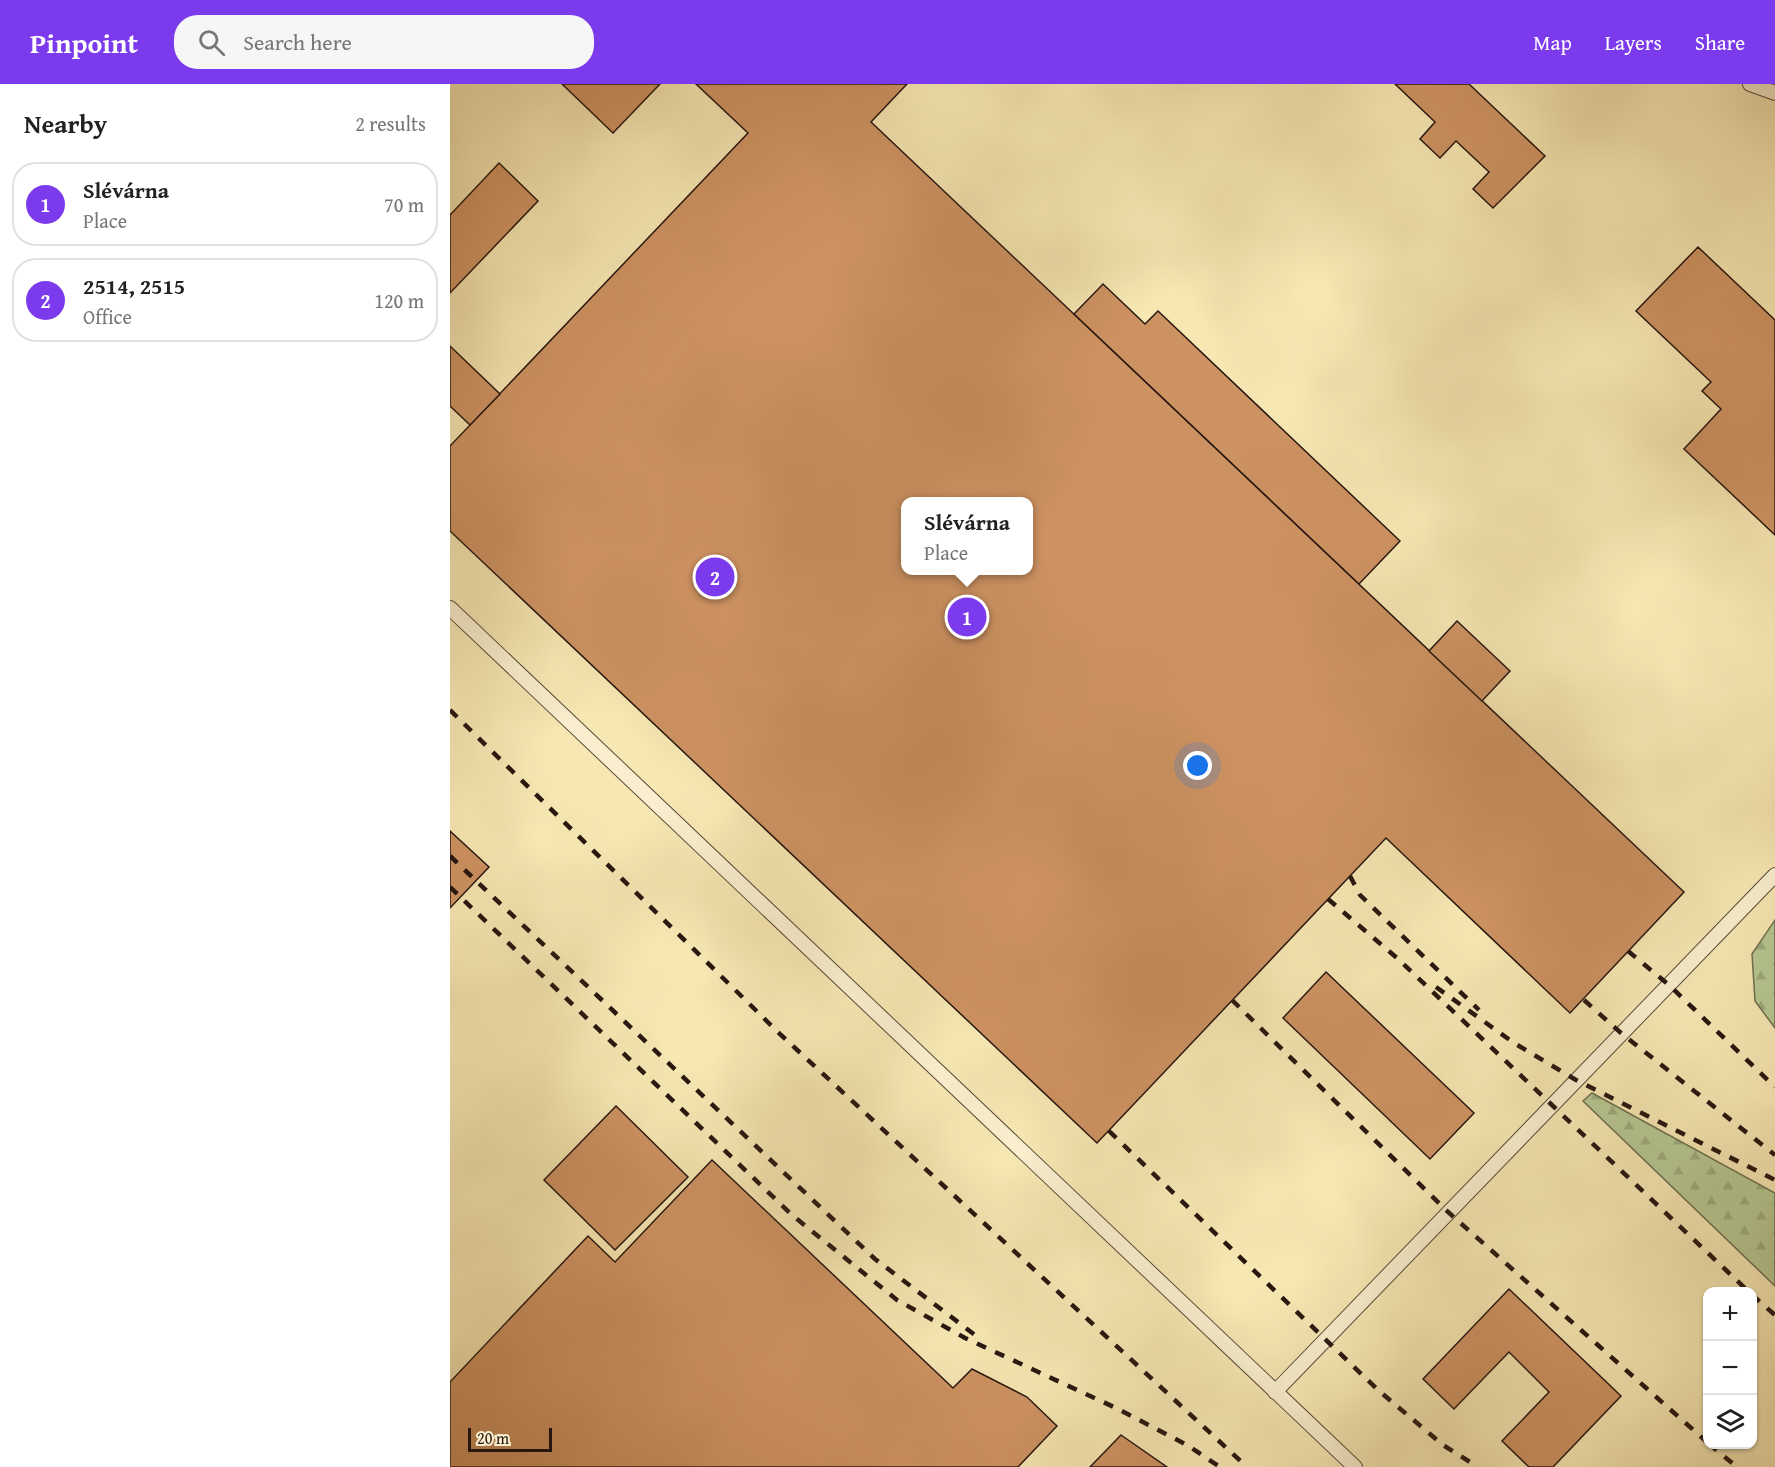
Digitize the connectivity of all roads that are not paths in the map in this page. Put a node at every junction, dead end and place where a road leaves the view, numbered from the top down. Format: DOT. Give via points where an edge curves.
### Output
graph roads {
  1 [pos="1749,84"];
  2 [pos="1775,93"];
  3 [pos="450,608"];
  4 [pos="1775,875"];
  5 [pos="1275,1392"];
  6 [pos="1355,1467"];
  1 -- 2 [label="lane"];
  3 -- 5 [label="lane"];
  4 -- 5 [label="lane"];
  5 -- 6 [label="lane"];
}
